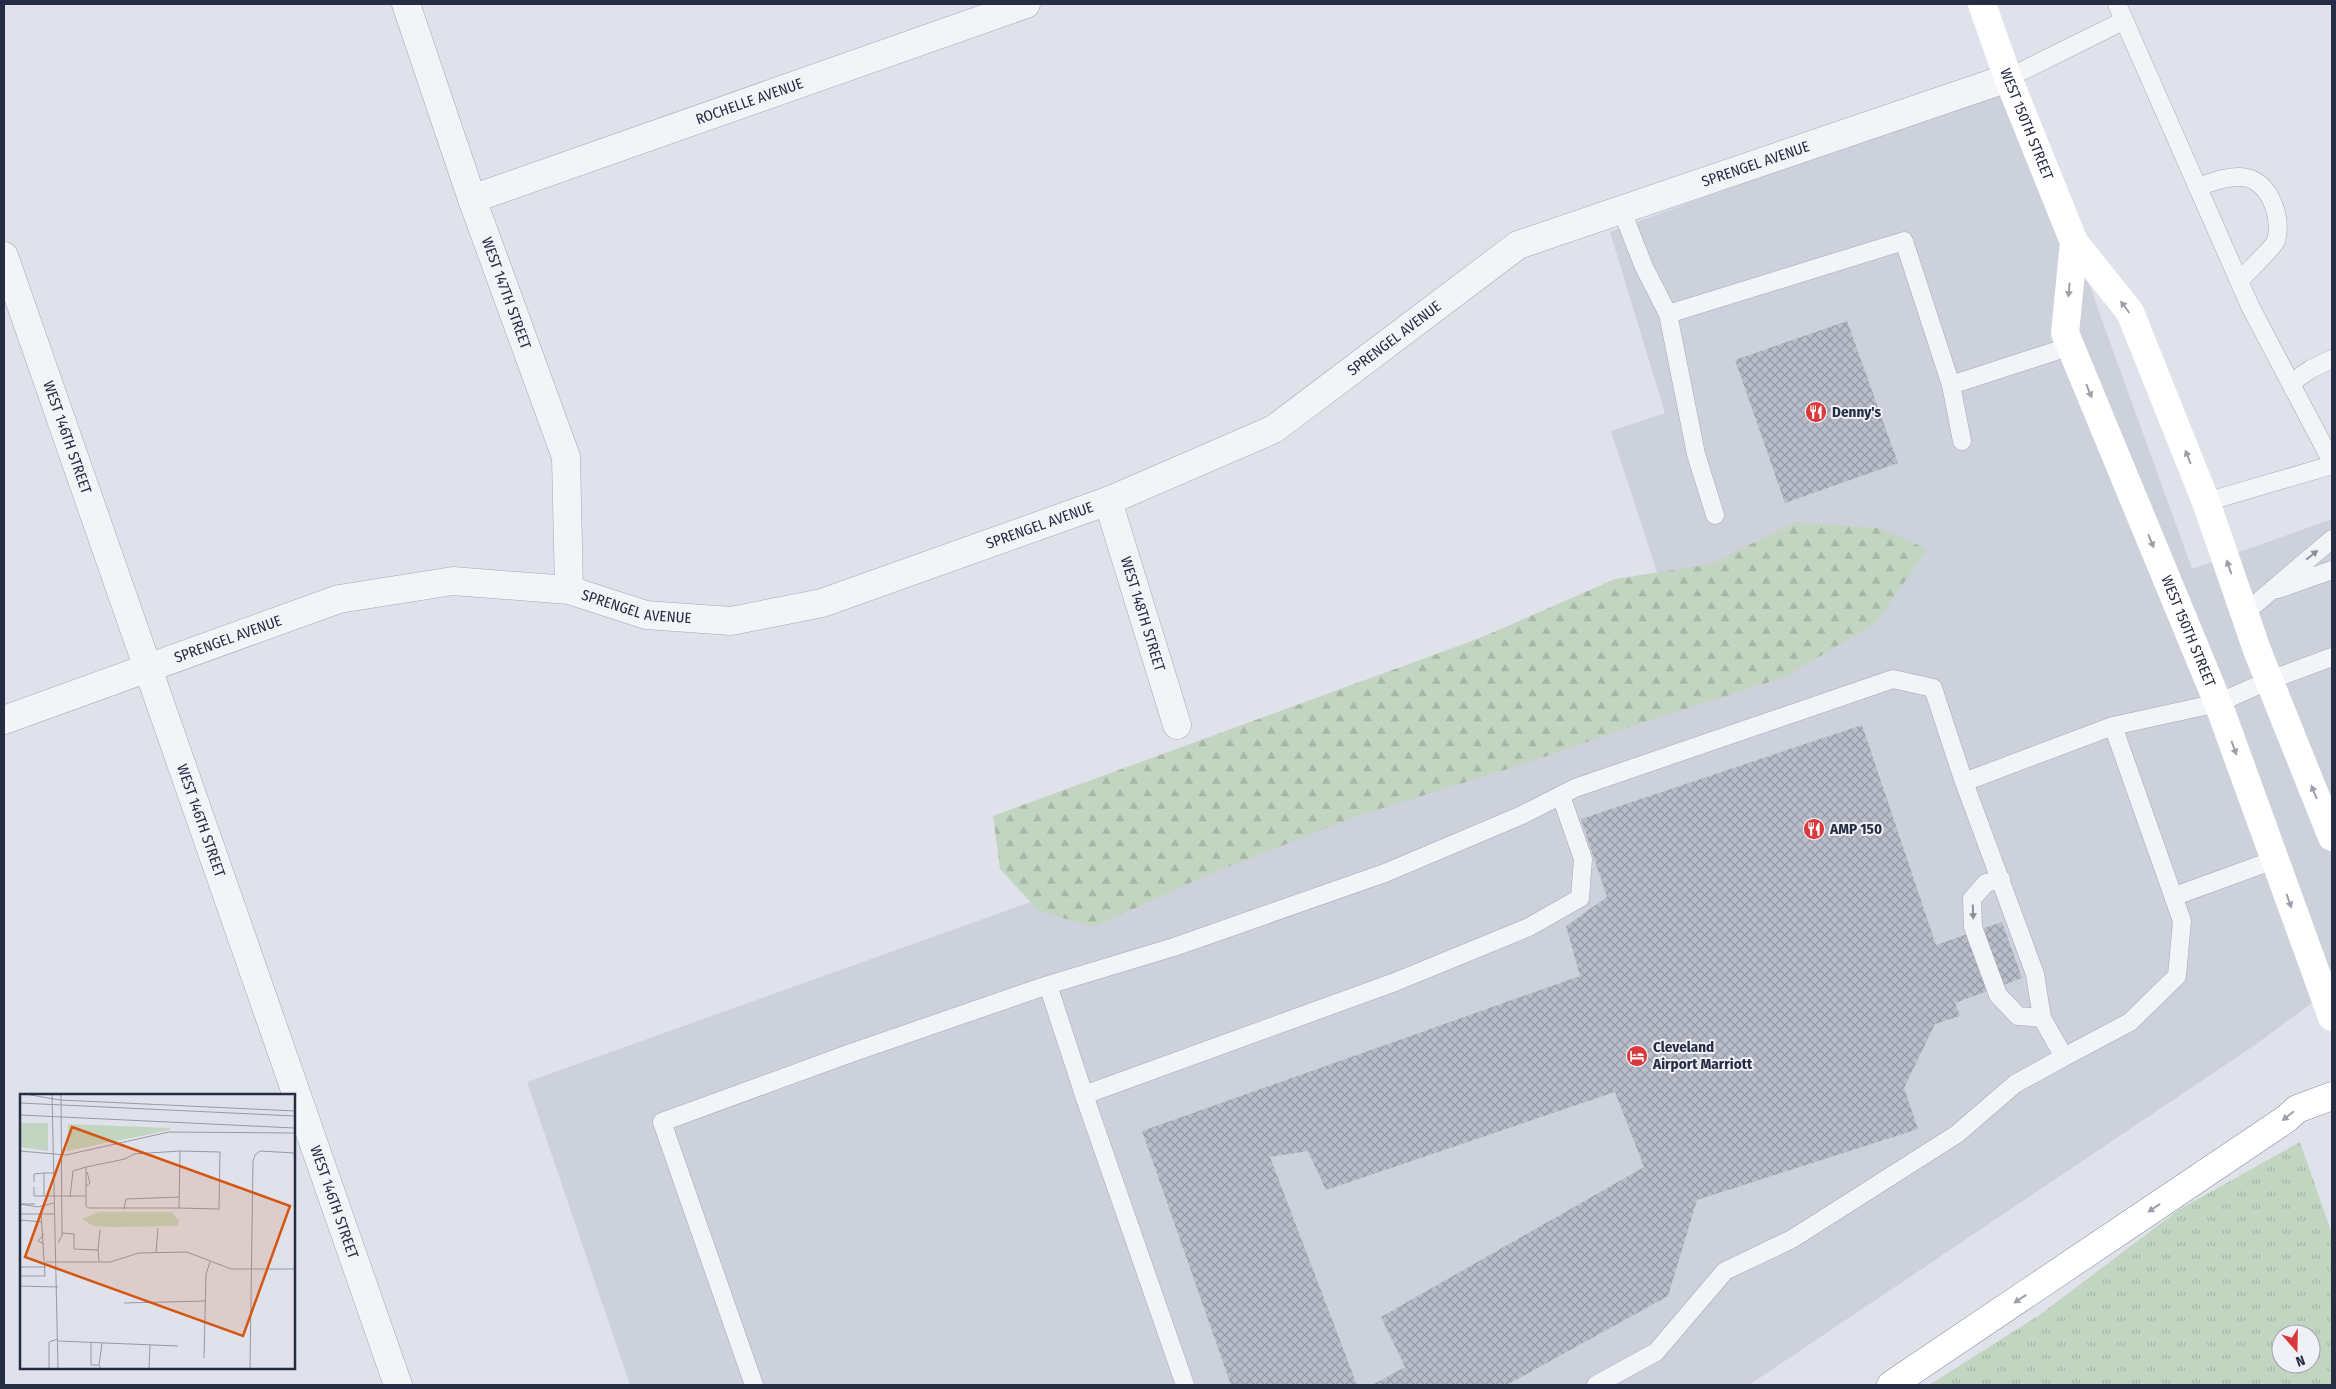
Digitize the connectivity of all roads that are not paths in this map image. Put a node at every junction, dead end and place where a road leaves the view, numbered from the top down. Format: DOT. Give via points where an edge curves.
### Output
graph roads {
  1 [pos="406,4"];
  2 [pos="1026,4"];
  3 [pos="1982,4"];
  4 [pos="2117,4"];
  5 [pos="2123,21"];
  6 [pos="2008,78"];
  7 [pos="2197,187"];
  8 [pos="472,199"];
  9 [pos="1622,211"];
  10 [pos="2074,242"];
  11 [pos="4,256"];
  12 [pos="2239,281"];
  13 [pos="1668,314"];
  14 [pos="2071,346"];
  15 [pos="2332,359"];
  16 [pos="2291,383"];
  17 [pos="1951,385"];
  18 [pos="1962,441"];
  19 [pos="2332,462"];
  20 [pos="2332,466"];
  21 [pos="1108,501"];
  22 [pos="2206,502"];
  23 [pos="1715,515"];
  24 [pos="2332,539"];
  25 [pos="2332,570"];
  26 [pos="569,590"];
  27 [pos="2265,594"];
  28 [pos="2245,613"];
  29 [pos="2332,657"];
  30 [pos="148,669"];
  31 [pos="2270,680"];
  32 [pos="2218,702"];
  33 [pos="4,720"];
  34 [pos="1177,725"];
  35 [pos="2113,726"];
  36 [pos="1964,782"];
  37 [pos="1561,796"];
  38 [pos="2332,837"];
  39 [pos="2274,860"];
  40 [pos="2001,879"];
  41 [pos="2175,896"];
  42 [pos="1048,985"];
  43 [pos="2332,1017"];
  44 [pos="2042,1018"];
  45 [pos="2064,1058"];
  46 [pos="1084,1095"];
  47 [pos="2332,1096"];
  48 [pos="398,1385"];
  49 [pos="754,1385"];
  50 [pos="1185,1385"];
  51 [pos="1596,1385"];
  52 [pos="1891,1385"];
  1 -- 8 [label="street, WEST 147TH STREET"];
  2 -- 8 [label="street, ROCHELLE AVENUE"];
  3 -- 6 [label="main road, WEST 150TH STREET"];
  4 -- 5 [label="lane"];
  5 -- 6 [label="lane"];
  5 -- 7 [label="lane"];
  6 -- 9 [label="street, SPRENGEL AVENUE"];
  6 -- 10 [label="main road, WEST 150TH STREET"];
  7 -- 12 [label="lane"];
  7 -- 12 [label="lane" via="2230,177 2252,178 2268,192 2278,218 2275,242"];
  8 -- 26 [label="street, WEST 147TH STREET" via="566,457"];
  9 -- 13 [label="lane" via="1644,267"];
  9 -- 21 [label="street, SPRENGEL AVENUE" via="1518,245 1274,429"];
  10 -- 14 [label="main road, WEST 150TH STREET, one-way" via="2066,333"];
  22 -- 10 [label="main road, WEST 150TH STREET, one-way" via="2130,312"];
  11 -- 30 [label="street, WEST 146TH STREET"];
  12 -- 16 [label="lane"];
  13 -- 17 [label="lane" via="1904,241"];
  13 -- 23 [label="lane" via="1696,454"];
  14 -- 17 [label="lane"];
  14 -- 32 [label="main road, WEST 150TH STREET, one-way"];
  15 -- 16 [label="lane"];
  16 -- 19 [label="lane"];
  17 -- 18 [label="lane"];
  20 -- 22 [label="lane"];
  21 -- 26 [label="street, SPRENGEL AVENUE" via="822,603 731,621 646,615"];
  21 -- 34 [label="street, WEST 148TH STREET"];
  28 -- 22 [label="main road, WEST 150TH STREET, one-way"];
  27 -- 24 [label="lane, one-way"];
  25 -- 27 [label="lane"];
  26 -- 30 [label="street, SPRENGEL AVENUE" via="453,581 340,599"];
  27 -- 28 [label="lane"];
  28 -- 31 [label="main road, WEST 150TH STREET"];
  29 -- 31 [label="lane"];
  30 -- 33 [label="street, SPRENGEL AVENUE"];
  30 -- 48 [label="street, WEST 146TH STREET"];
  31 -- 32 [label="lane"];
  38 -- 31 [label="main road, WEST 150TH STREET, one-way"];
  32 -- 35 [label="lane"];
  32 -- 39 [label="main road, WEST 150TH STREET, one-way"];
  35 -- 36 [label="lane"];
  35 -- 41 [label="lane"];
  36 -- 37 [label="lane" via="1933,688 1893,679 1575,788"];
  36 -- 40 [label="lane"];
  37 -- 42 [label="lane" via="1385,873 1174,947"];
  37 -- 46 [label="lane" via="1583,859 1580,898 1529,927 1396,982"];
  39 -- 41 [label="lane"];
  39 -- 43 [label="main road, WEST 150TH STREET, one-way"];
  40 -- 44 [label="lane" via="2035,974"];
  40 -- 44 [label="lane, one-way" via="1986,883 1972,899 1973,927 1998,995 2018,1016"];
  41 -- 45 [label="lane" via="2182,921 2177,976 2130,1022"];
  42 -- 46 [label="lane"];
  42 -- 49 [label="lane" via="662,1122"];
  44 -- 45 [label="lane"];
  45 -- 51 [label="lane" via="2015,1084 1957,1134 1792,1239 1725,1271 1656,1352"];
  46 -- 50 [label="lane"];
  47 -- 52 [label="main road, one-way" via="2298,1109"];
}
